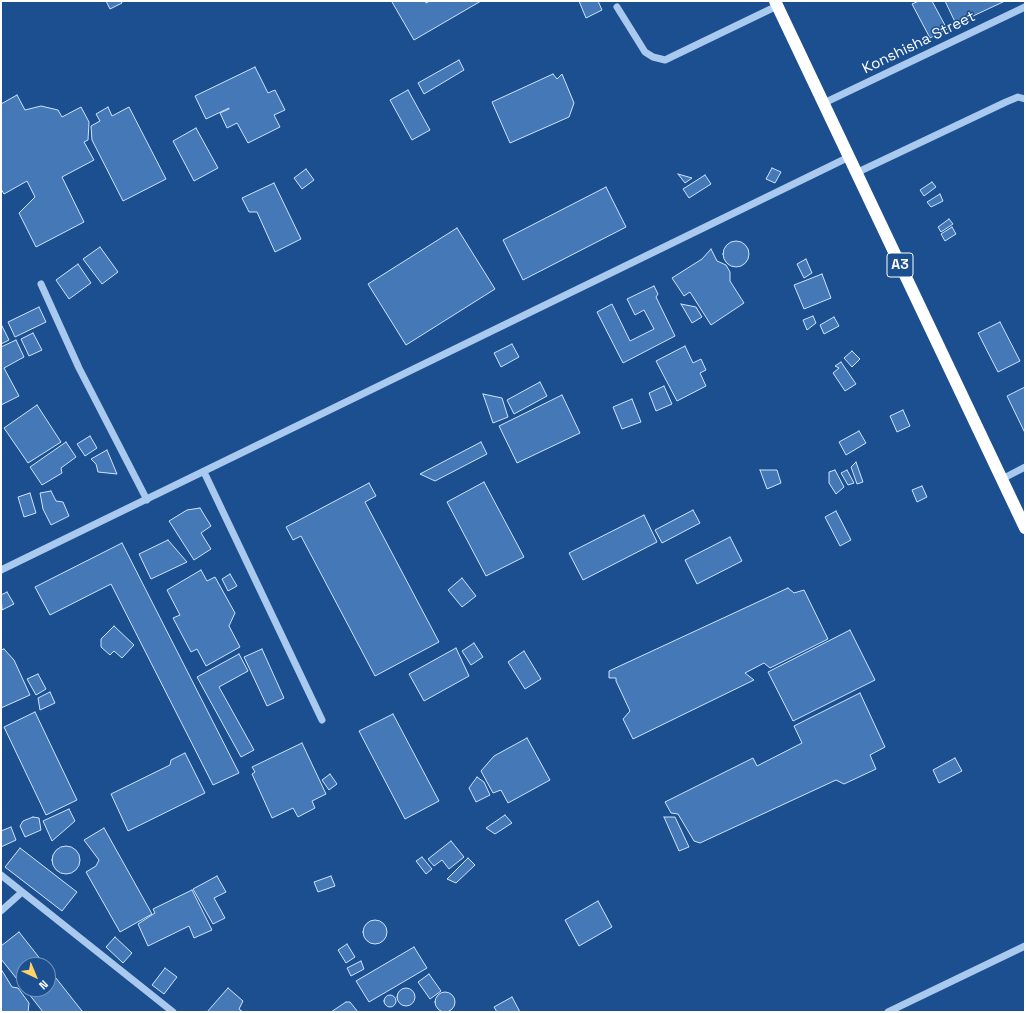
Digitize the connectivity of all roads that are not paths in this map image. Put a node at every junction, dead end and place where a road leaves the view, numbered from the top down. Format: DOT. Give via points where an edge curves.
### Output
graph roads {
  1 [pos="776,4"];
  2 [pos="617,7"];
  3 [pos="1025,7"];
  4 [pos="1025,99"];
  5 [pos="824,103"];
  6 [pos="849,158"];
  7 [pos="856,173"];
  8 [pos="41,284"];
  9 [pos="1025,467"];
  10 [pos="204,472"];
  11 [pos="1002,479"];
  12 [pos="147,500"];
  13 [pos="1025,528"];
  14 [pos="1,570"];
  15 [pos="322,720"];
  16 [pos="1,875"];
  17 [pos="21,893"];
  18 [pos="1,911"];
  19 [pos="1025,946"];
  20 [pos="173,1012"];
  21 [pos="888,1012"];
  1 -- 2 [label="street" via="665,60 645,52"];
  1 -- 5 [label="highway, A3"];
  3 -- 5 [label="street, Konshisha Street"];
  4 -- 7 [label="street" via="1018,97 1006,102"];
  5 -- 6 [label="highway, A3"];
  6 -- 7 [label="highway, A3"];
  6 -- 10 [label="street"];
  7 -- 11 [label="highway, A3"];
  8 -- 12 [label="street" via="79,368"];
  9 -- 11 [label="street"];
  10 -- 12 [label="street"];
  10 -- 15 [label="street"];
  11 -- 13 [label="highway, A3"];
  12 -- 14 [label="street"];
  16 -- 17 [label="street"];
  17 -- 18 [label="street"];
  17 -- 20 [label="street"];
  19 -- 21 [label="street"];
}
